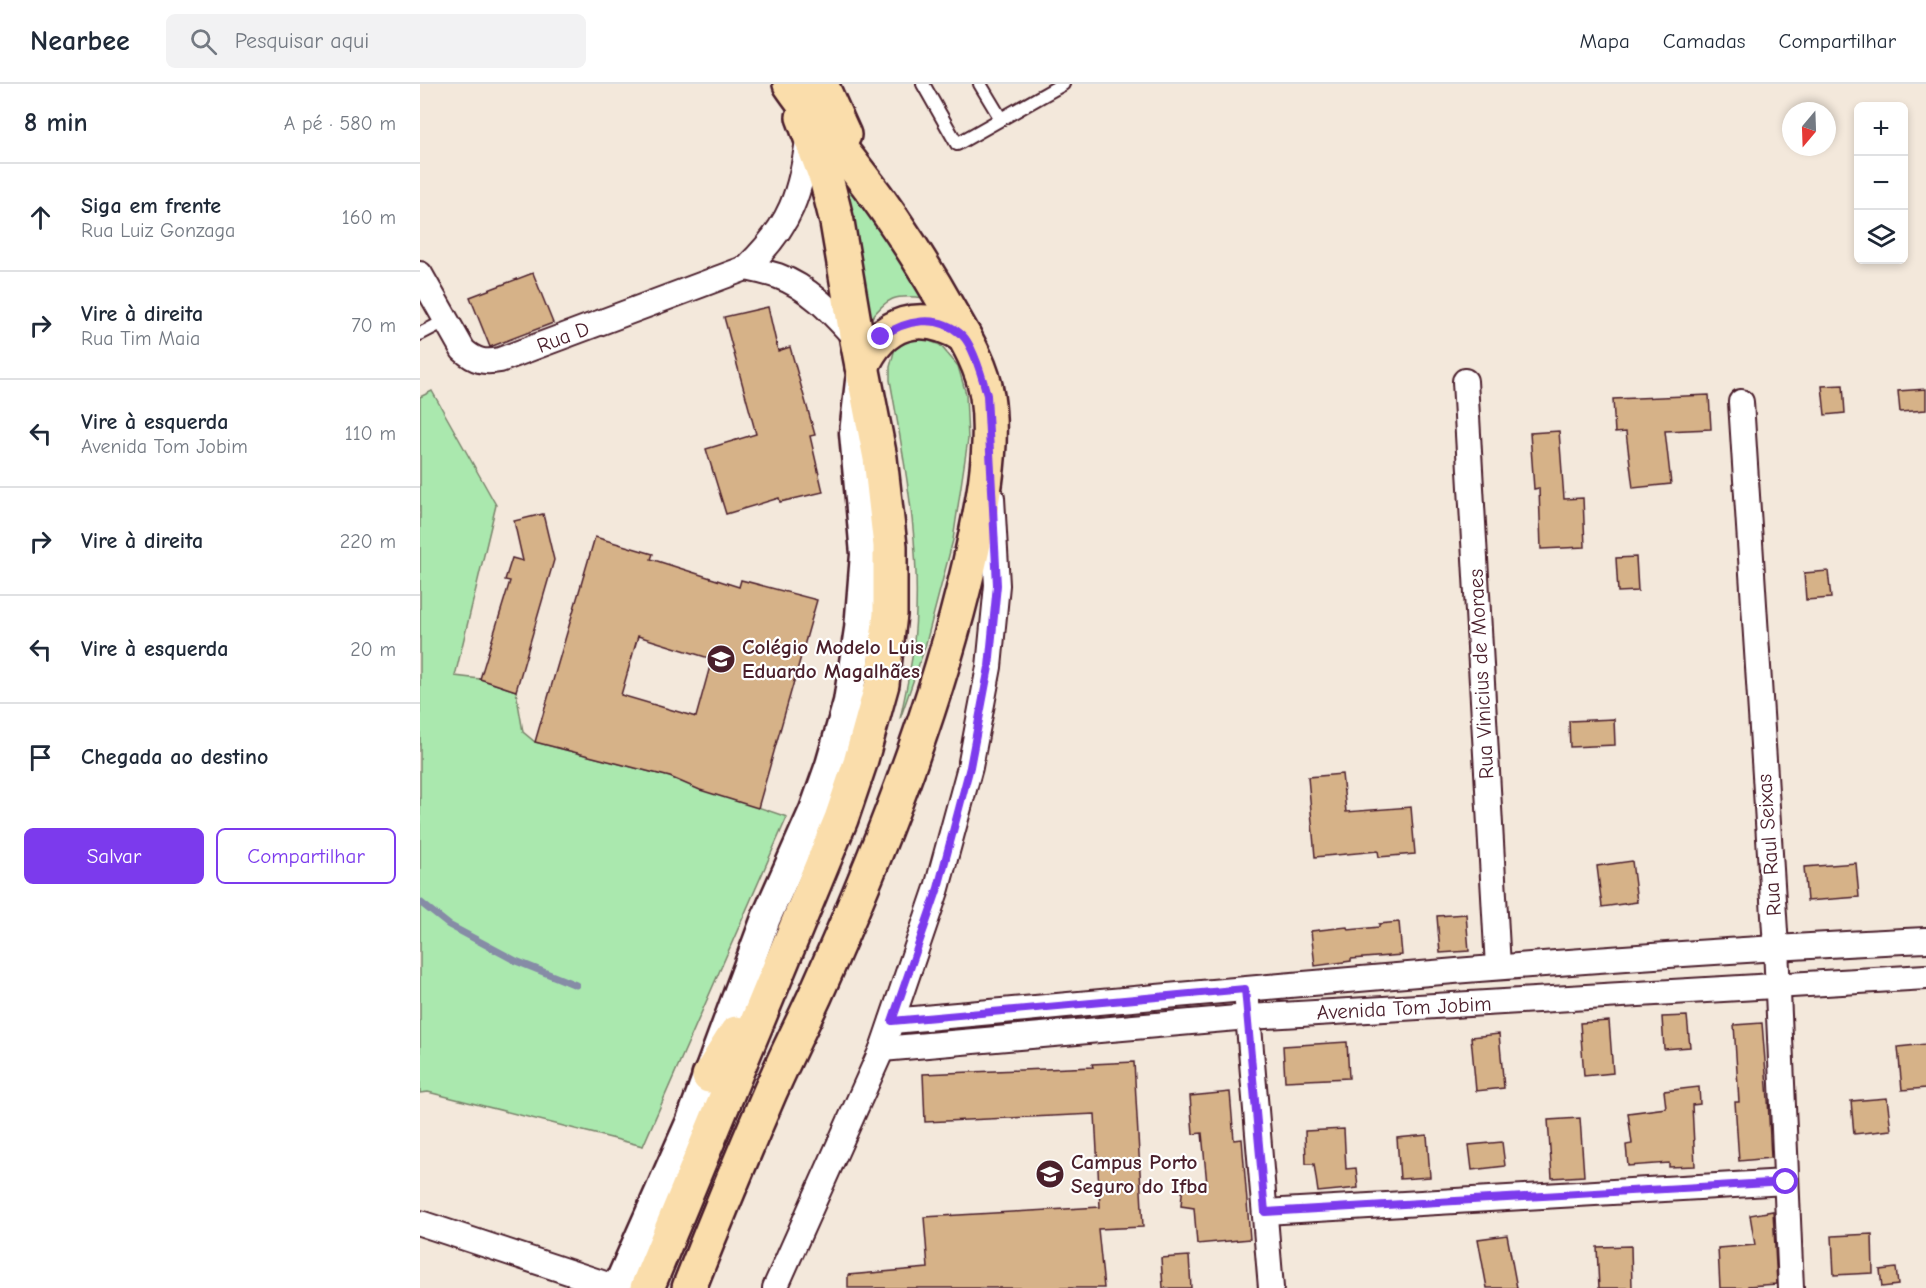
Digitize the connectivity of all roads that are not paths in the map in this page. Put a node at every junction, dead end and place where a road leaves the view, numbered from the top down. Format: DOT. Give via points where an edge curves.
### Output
graph roads {
  1 [pos="922,84"];
  2 [pos="980,84"];
  3 [pos="1063,84"];
  4 [pos="801,85"];
  5 [pos="1045,88"];
  6 [pos="1000,119"];
  7 [pos="809,132"];
  8 [pos="746,268"];
  9 [pos="420,274"];
  10 [pos="445,321"];
  11 [pos="420,334"];
  12 [pos="964,336"];
  13 [pos="859,353"];
  14 [pos="1465,381"];
  15 [pos="1741,402"];
  16 [pos="989,454"];
  17 [pos="1926,940"];
  18 [pos="1776,947"];
  19 [pos="786,956"];
  20 [pos="1488,968"];
  21 [pos="1926,977"];
  22 [pos="1778,987"];
  23 [pos="1245,989"];
  24 [pos="1482,1003"];
  25 [pos="1248,1017"];
  26 [pos="892,1021"];
  27 [pos="882,1048"];
  28 [pos="709,1076"];
  29 [pos="1786,1182"];
  30 [pos="1265,1212"];
  31 [pos="420,1223"];
  32 [pos="584,1283"];
  33 [pos="617,1288"];
  34 [pos="647,1288"];
  35 [pos="689,1288"];
  36 [pos="774,1288"];
  37 [pos="1271,1288"];
  38 [pos="1791,1288"];
  1 -- 6 [label="lane" via="957,144"];
  2 -- 6 [label="lane"];
  3 -- 5 [label="lane"];
  4 -- 7 [label="main road"];
  4 -- 12 [label="main road" via="934,284"];
  5 -- 6 [label="lane"];
  7 -- 8 [label="street, Rua D" via="798,191 786,220 769,246"];
  7 -- 13 [label="main road" via="837,222"];
  8 -- 10 [label="street, Rua D" via="500,360 472,359"];
  8 -- 13 [label="street" via="779,277 808,292 834,315"];
  9 -- 10 [label="street, Rua D"];
  10 -- 11 [label="lane"];
  12 -- 13 [label="main road" via="949,326 913,322 896,327 869,350"];
  12 -- 16 [label="main road" via="987,395"];
  13 -- 19 [label="main road" via="880,458 890,546 890,614 882,684 841,819"];
  13 -- 28 [label="street" via="854,433 865,554 848,702 814,810 766,918"];
  14 -- 20 [label="street, Rua Vinicius de Moraes"];
  15 -- 18 [label="street, Rua Raul Seixas"];
  16 -- 26 [label="street" via="997,585 989,667 970,767 938,888"];
  16 -- 35 [label="main road" via="959,607 903,780 868,872 769,1094"];
  17 -- 18 [label="street, Avenida Tom Jobim"];
  18 -- 20 [label="street, Avenida Tom Jobim"];
  18 -- 22 [label="street, Rua Raul Seixas"];
  19 -- 28 [label="main road"];
  19 -- 34 [label="main road"];
  20 -- 23 [label="street, Avenida Tom Jobim"];
  20 -- 24 [label="street, Rua Vinicius de Moraes"];
  21 -- 22 [label="street, Avenida Tom Jobim"];
  22 -- 24 [label="street, Avenida Tom Jobim"];
  22 -- 29 [label="street, Rua Raul Seixas"];
  23 -- 25 [label="street"];
  23 -- 26 [label="street, Avenida Tom Jobim"];
  24 -- 25 [label="street, Avenida Tom Jobim"];
  25 -- 27 [label="street, Avenida Tom Jobim"];
  25 -- 30 [label="street"];
  26 -- 27 [label="street"];
  27 -- 36 [label="street"];
  28 -- 33 [label="street"];
  29 -- 30 [label="street"];
  29 -- 38 [label="street, Rua Raul Seixas"];
  30 -- 37 [label="street"];
  31 -- 32 [label="street"];
  32 -- 33 [label="street"];
}
